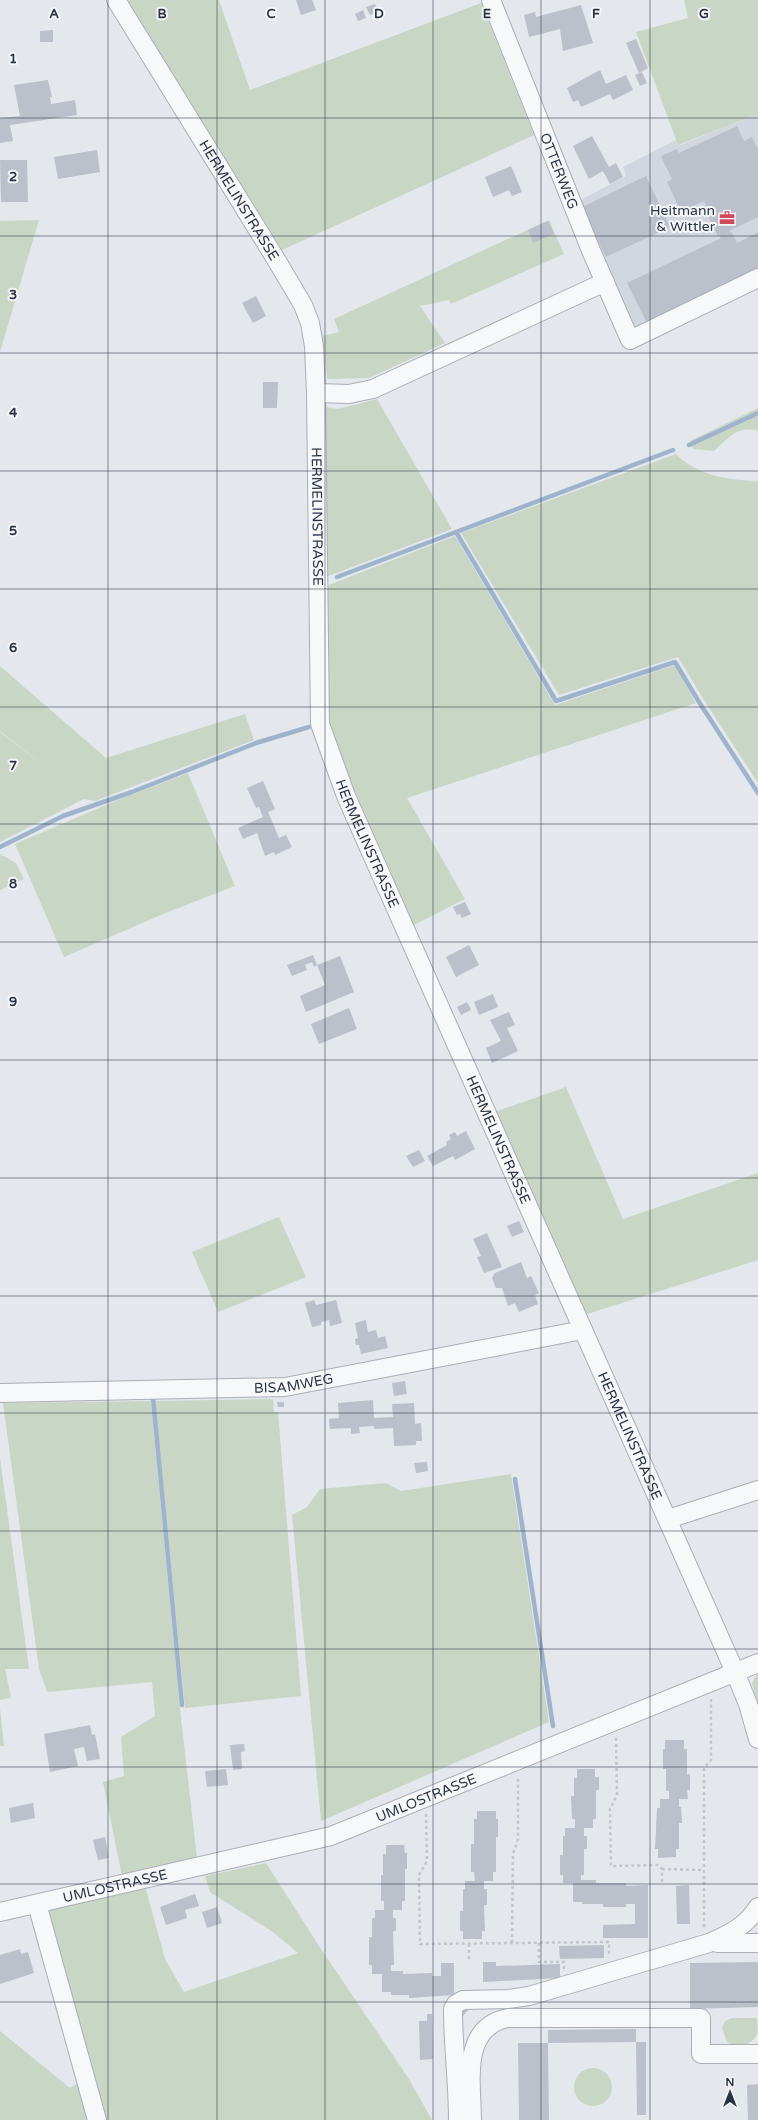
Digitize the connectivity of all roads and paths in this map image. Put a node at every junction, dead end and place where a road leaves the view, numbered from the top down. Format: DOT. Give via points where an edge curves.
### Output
graph roads {
  1 [pos="116,0"];
  2 [pos="491,0"];
  3 [pos="758,278"];
  4 [pos="604,282"];
  5 [pos="316,393"];
  6 [pos="583,1330"];
  7 [pos="0,1393"];
  8 [pos="758,1490"];
  9 [pos="668,1519"];
  10 [pos="758,1663"];
  11 [pos="735,1672"];
  12 [pos="712,1681"];
  13 [pos="615,1720"];
  14 [pos="758,1736"];
  15 [pos="518,1759"];
  16 [pos="426,1797"];
  17 [pos="662,1869"];
  18 [pos="704,1870"];
  19 [pos="662,1883"];
  20 [pos="36,1904"];
  21 [pos="758,1906"];
  22 [pos="0,1912"];
  23 [pos="512,1943"];
  24 [pos="539,1943"];
  25 [pos="709,1943"];
  26 [pos="758,1943"];
  27 [pos="469,1944"];
  28 [pos="469,1962"];
  29 [pos="609,1972"];
  30 [pos="564,1986"];
  31 [pos="758,2054"];
  32 [pos="97,2120"];
  33 [pos="458,2120"];
  34 [pos="472,2120"];
  1 -- 5 [label="street, HERMELINSTRASSE" via="303,306 313,338"];
  2 -- 4 [label="street, OTTERWEG"];
  3 -- 4 [label="street, OTTERWEG" via="630,340"];
  4 -- 5 [label="street" via="372,388 349,394"];
  5 -- 6 [label="street, HERMELINSTRASSE" via="320,724 346,796"];
  6 -- 7 [label="street, BISAMWEG" via="285,1387"];
  6 -- 9 [label="street, HERMELINSTRASSE"];
  8 -- 9 [label="street"];
  9 -- 11 [label="street, HERMELINSTRASSE"];
  10 -- 11 [label="street, UMLOSTRASSE"];
  11 -- 12 [label="street, UMLOSTRASSE"];
  11 -- 14 [label="street"];
  12 -- 13 [label="street, UMLOSTRASSE"];
  12 -- 18 [label="path" via="711,1760 704,1768"];
  13 -- 15 [label="street, UMLOSTRASSE"];
  13 -- 17 [label="path" via="616,1795 610,1809 611,1866 658,1865"];
  15 -- 16 [label="street, UMLOSTRASSE"];
  15 -- 23 [label="path" via="518,1839 513,1854"];
  16 -- 20 [label="street, UMLOSTRASSE" via="332,1836"];
  16 -- 27 [label="path" via="427,1861 419,1875 420,1944"];
  17 -- 18 [label="path"];
  17 -- 19 [label="path"];
  18 -- 25 [label="path" via="704,1932"];
  20 -- 22 [label="street, UMLOSTRASSE"];
  20 -- 32 [label="street"];
  21 -- 25 [label="street" via="743,1925"];
  23 -- 24 [label="path"];
  23 -- 27 [label="path"];
  24 -- 29 [label="path" via="609,1942"];
  24 -- 30 [label="path" via="539,1962 564,1962"];
  25 -- 26 [label="street"];
  25 -- 29 [label="street"];
  27 -- 28 [label="path"];
  29 -- 30 [label="street"];
  30 -- 33 [label="street" via="518,1998 463,2000 456,2004 453,2009 453,2053 458,2073"];
  31 -- 34 [label="street" via="701,2054 701,2018 498,2020 486,2028 473,2050"];
}
